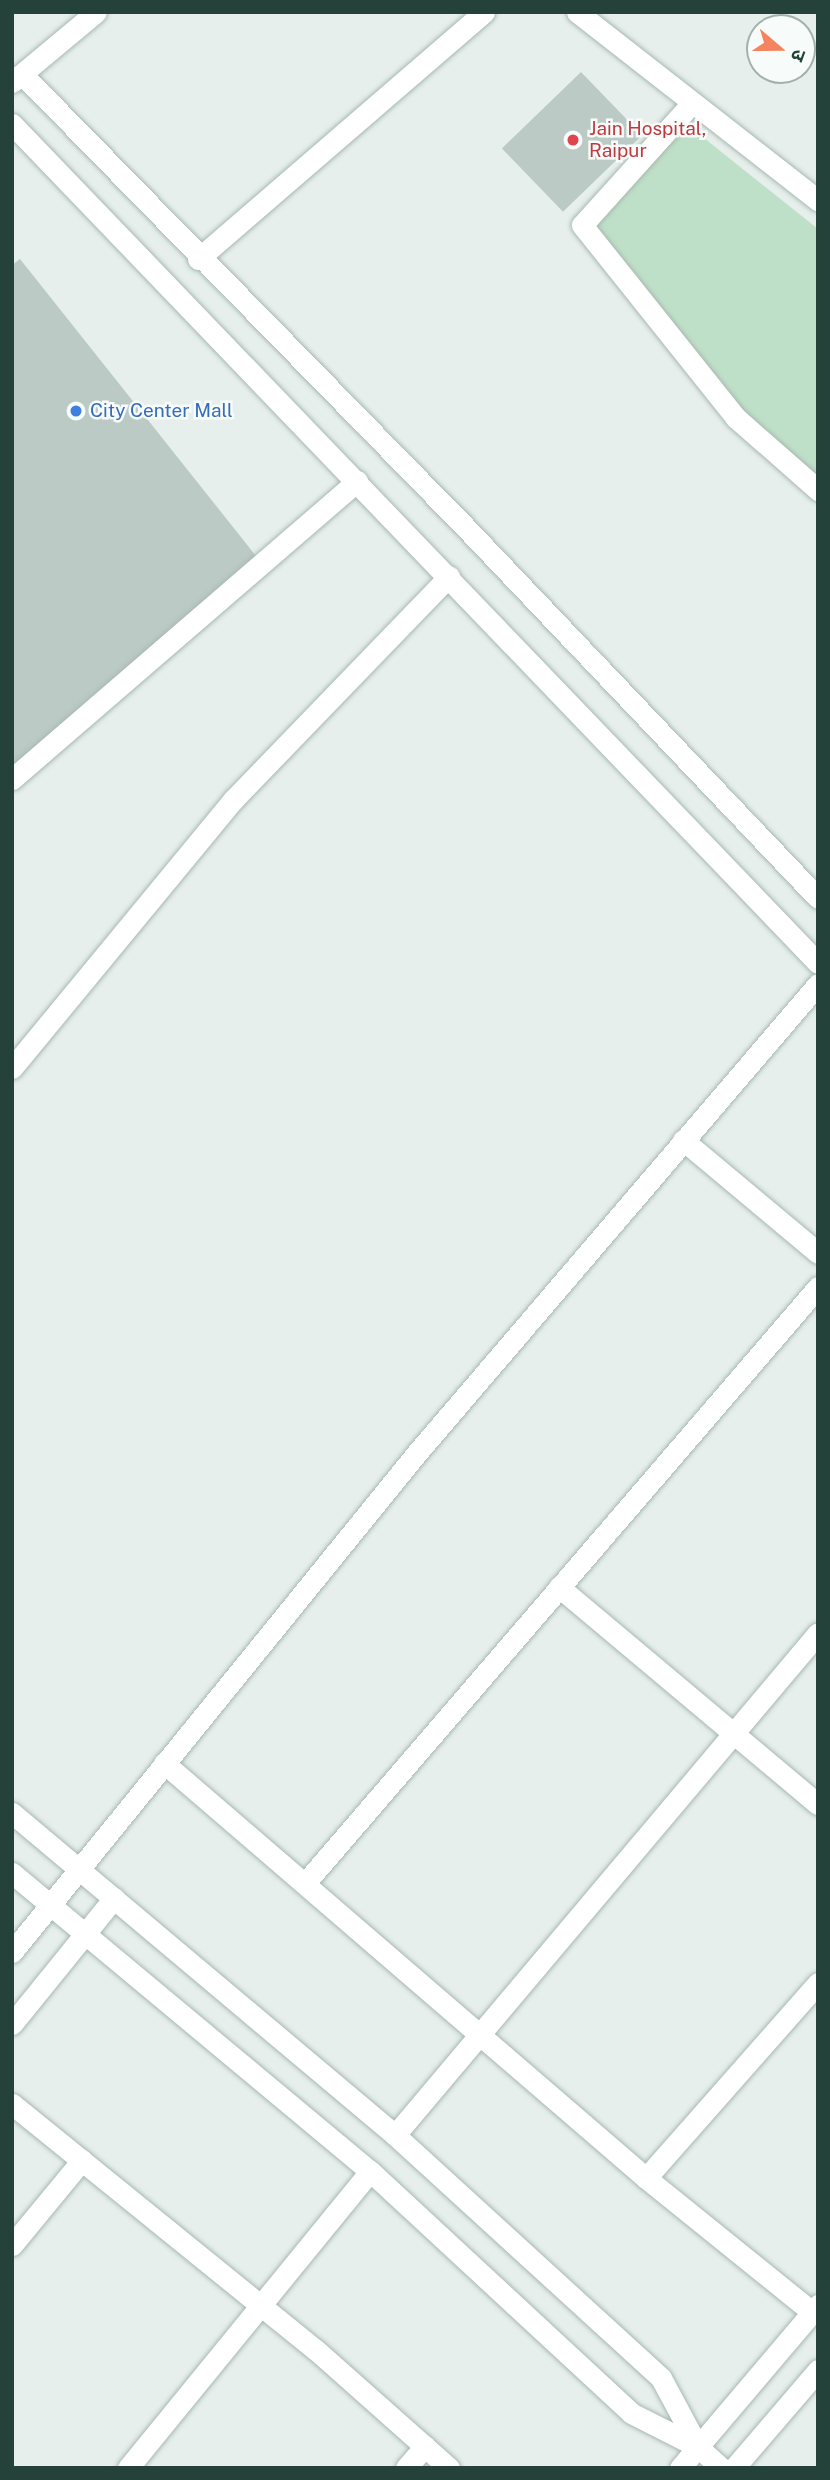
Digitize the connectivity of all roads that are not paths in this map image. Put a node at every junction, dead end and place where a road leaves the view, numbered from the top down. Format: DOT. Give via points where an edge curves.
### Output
graph roads {
  1 [pos="96,12"];
  2 [pos="484,12"];
  3 [pos="577,12"];
  4 [pos="17,78"];
  5 [pos="692,103"];
  6 [pos="12,124"];
  7 [pos="818,200"];
  8 [pos="198,259"];
  9 [pos="357,481"];
  10 [pos="818,490"];
  11 [pos="449,576"];
  12 [pos="12,779"];
  13 [pos="818,898"];
  14 [pos="818,963"];
  15 [pos="818,984"];
  16 [pos="12,1068"];
  17 [pos="683,1140"];
  18 [pos="818,1253"];
  19 [pos="818,1287"];
  20 [pos="559,1587"];
  21 [pos="818,1633"];
  22 [pos="732,1733"];
  23 [pos="164,1763"];
  24 [pos="818,1804"];
  25 [pos="12,1813"];
  26 [pos="80,1870"];
  27 [pos="12,1873"];
  28 [pos="306,1882"];
  29 [pos="114,1898"];
  30 [pos="52,1906"];
  31 [pos="84,1934"];
  32 [pos="12,1952"];
  33 [pos="818,1983"];
  34 [pos="12,2024"];
  35 [pos="480,2033"];
  36 [pos="12,2104"];
  37 [pos="395,2135"];
  38 [pos="82,2161"];
  39 [pos="370,2171"];
  40 [pos="646,2178"];
  41 [pos="12,2245"];
  42 [pos="264,2308"];
  43 [pos="815,2309"];
  44 [pos="818,2370"];
  45 [pos="425,2446"];
  46 [pos="698,2447"];
  47 [pos="128,2468"];
  48 [pos="406,2468"];
  49 [pos="449,2468"];
  50 [pos="680,2468"];
  51 [pos="721,2468"];
  52 [pos="734,2468"];
  1 -- 4 [label="street"];
  2 -- 8 [label="street"];
  3 -- 5 [label="street"];
  4 -- 8 [label="street"];
  5 -- 7 [label="street"];
  5 -- 10 [label="street" via="582,225 735,417"];
  6 -- 9 [label="street"];
  8 -- 13 [label="street" via="469,531"];
  9 -- 11 [label="street"];
  9 -- 12 [label="street"];
  11 -- 14 [label="street"];
  11 -- 16 [label="street" via="233,800"];
  15 -- 17 [label="street"];
  17 -- 18 [label="street"];
  17 -- 23 [label="street"];
  19 -- 20 [label="street"];
  20 -- 22 [label="street"];
  20 -- 28 [label="street"];
  21 -- 22 [label="street"];
  22 -- 24 [label="street"];
  22 -- 35 [label="street"];
  23 -- 26 [label="street"];
  23 -- 28 [label="street"];
  25 -- 26 [label="street"];
  26 -- 29 [label="street"];
  26 -- 30 [label="street"];
  27 -- 30 [label="street"];
  28 -- 35 [label="street"];
  29 -- 31 [label="street"];
  29 -- 37 [label="street"];
  30 -- 31 [label="street"];
  30 -- 32 [label="street"];
  31 -- 34 [label="street"];
  31 -- 39 [label="street"];
  33 -- 40 [label="street"];
  35 -- 37 [label="street"];
  35 -- 40 [label="street"];
  36 -- 38 [label="street"];
  37 -- 46 [label="street" via="661,2378"];
  38 -- 41 [label="street"];
  38 -- 42 [label="street"];
  39 -- 42 [label="street"];
  39 -- 46 [label="street" via="631,2413"];
  40 -- 43 [label="street"];
  42 -- 45 [label="street"];
  42 -- 47 [label="street"];
  43 -- 46 [label="street"];
  44 -- 52 [label="street"];
  45 -- 48 [label="street"];
  45 -- 49 [label="street"];
  46 -- 50 [label="street"];
  46 -- 51 [label="street"];
}
